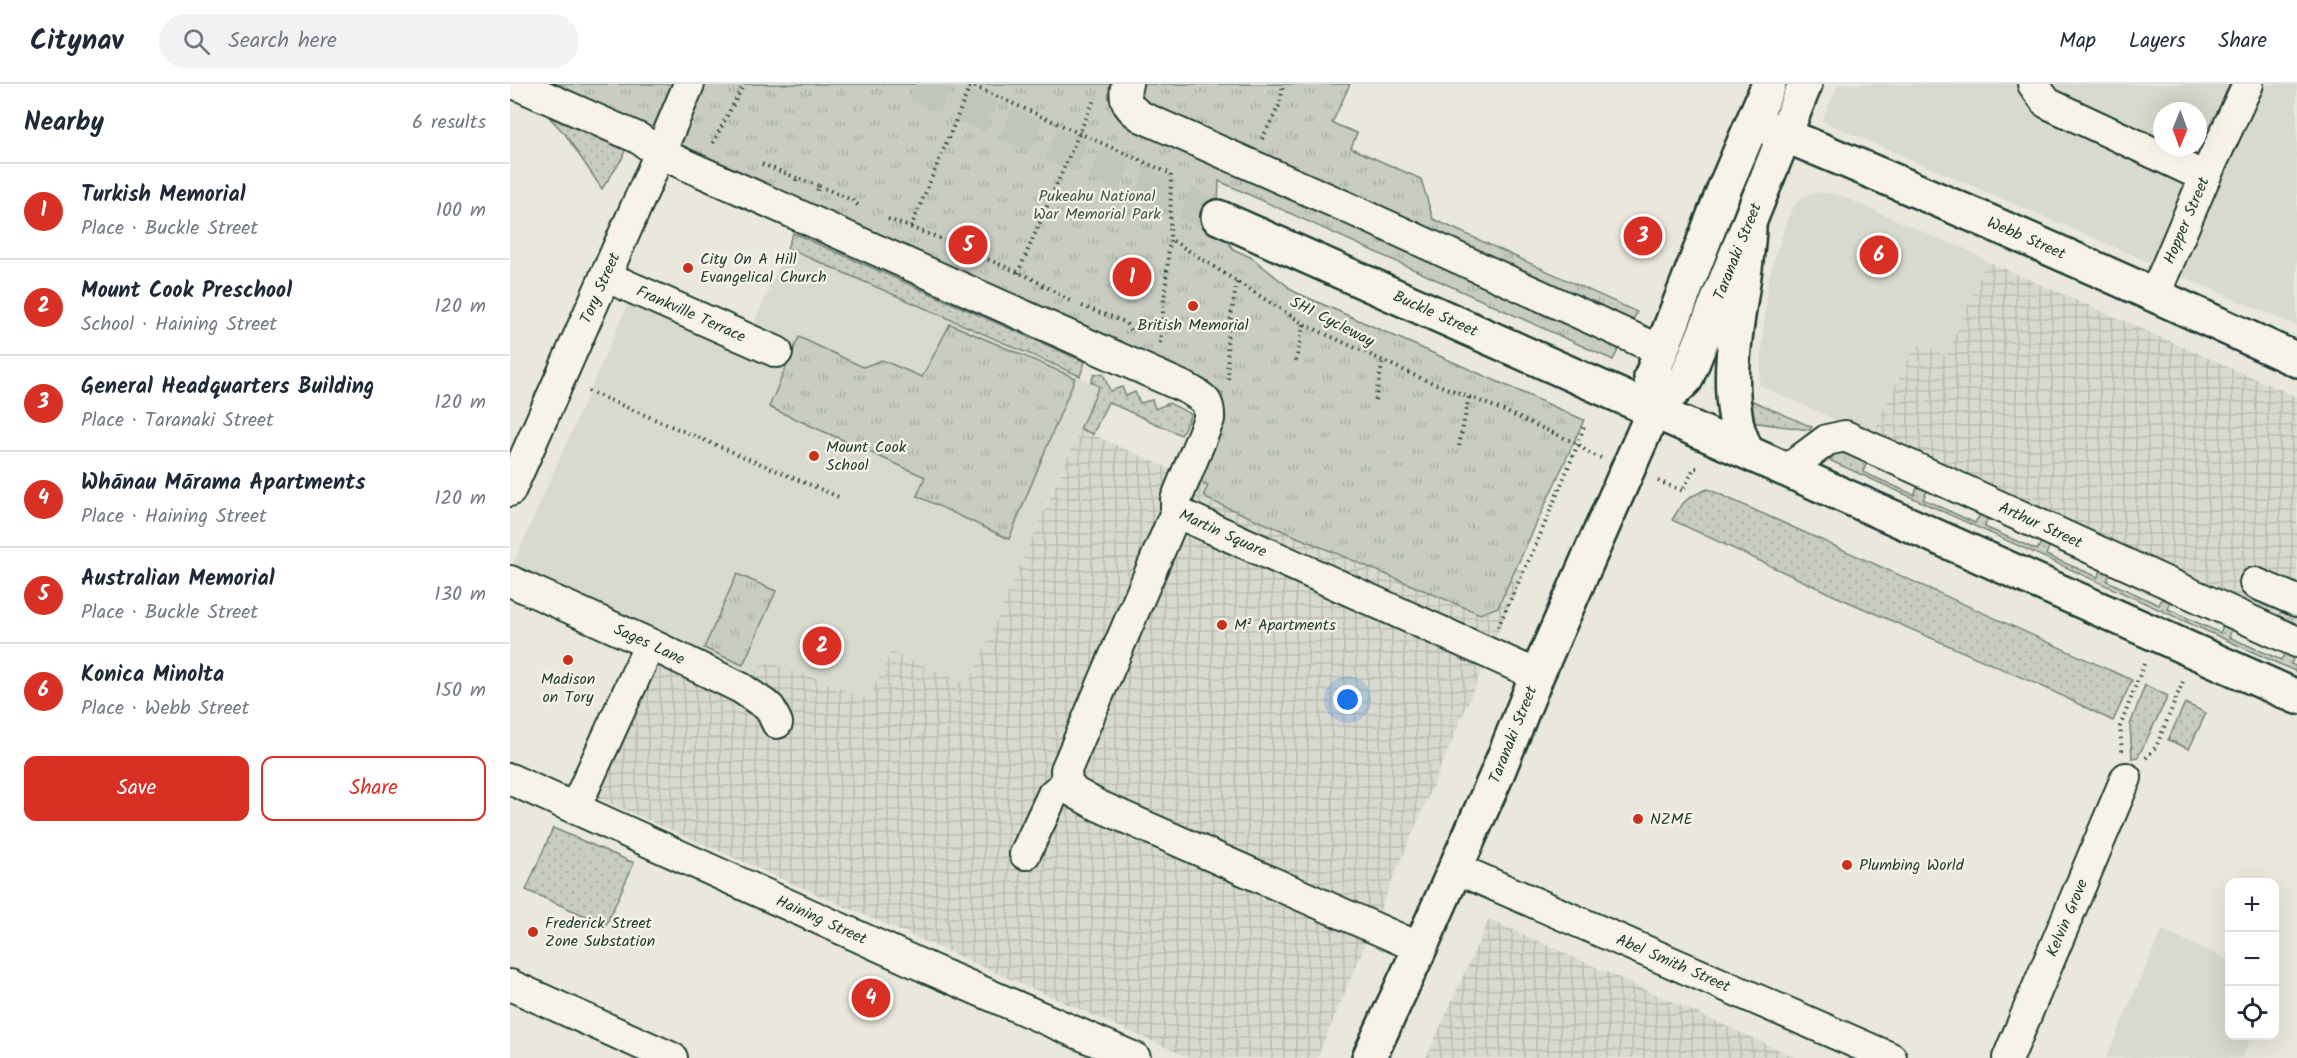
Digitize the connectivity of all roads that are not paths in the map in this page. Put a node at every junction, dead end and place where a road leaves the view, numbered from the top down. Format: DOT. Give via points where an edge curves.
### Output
graph roads {
  1 [pos="516,84"];
  2 [pos="688,84"];
  3 [pos="1126,84"];
  4 [pos="1769,84"];
  5 [pos="1805,84"];
  6 [pos="2033,84"];
  7 [pos="2248,84"];
  8 [pos="1753,122"];
  9 [pos="1784,135"];
  10 [pos="660,153"];
  11 [pos="2205,177"];
  12 [pos="1218,217"];
  13 [pos="1749,228"];
  14 [pos="605,276"];
  15 [pos="2155,294"];
  16 [pos="1662,351"];
  17 [pos="777,352"];
  18 [pos="2297,360"];
  19 [pos="1654,410"];
  20 [pos="1746,451"];
  21 [pos="1788,469"];
  22 [pos="510,491"];
  23 [pos="1176,512"];
  24 [pos="510,581"];
  25 [pos="2255,583"];
  26 [pos="2297,602"];
  27 [pos="2297,642"];
  28 [pos="650,644"];
  29 [pos="1537,675"];
  30 [pos="2297,697"];
  31 [pos="777,723"];
  32 [pos="2127,778"];
  33 [pos="510,779"];
  34 [pos="1068,783"];
  35 [pos="575,808"];
  36 [pos="1025,854"];
  37 [pos="1455,868"];
  38 [pos="1420,948"];
  39 [pos="510,985"];
  40 [pos="672,1058"];
  41 [pos="1135,1058"];
  42 [pos="1369,1058"];
  43 [pos="1891,1058"];
  44 [pos="2008,1058"];
  1 -- 10 [label="street" via="638,138"];
  2 -- 10 [label="street, Tory Street"];
  3 -- 16 [label="street" via="1126,101 1142,117"];
  4 -- 8 [label="main road, Taranaki Street"];
  5 -- 9 [label="main road, Taranaki Street"];
  6 -- 11 [label="street" via="2047,103"];
  7 -- 11 [label="street, Hopper Street"];
  8 -- 9 [label="main road, Webb Street"];
  8 -- 16 [label="main road, Taranaki Street"];
  9 -- 13 [label="main road, Taranaki Street"];
  9 -- 15 [label="main road, Webb Street"];
  10 -- 14 [label="street, Tory Street"];
  10 -- 23 [label="street" via="1204,398 1210,409 1209,419 1176,500"];
  11 -- 15 [label="street, Hopper Street"];
  12 -- 19 [label="main road, Buckle Street"];
  13 -- 19 [label="main road, Taranaki Street" via="1686,380"];
  13 -- 20 [label="main road" via="1732,356 1736,422"];
  14 -- 17 [label="street, Frankville Terrace"];
  14 -- 22 [label="street, Tory Street"];
  15 -- 18 [label="main road, Webb Street"];
  16 -- 19 [label="main road, Taranaki Street" via="1651,377"];
  19 -- 20 [label="main road"];
  19 -- 29 [label="main road, Taranaki Street"];
  20 -- 21 [label="main road"];
  21 -- 27 [label="street, Arthur Street" via="1835,428 1845,436"];
  21 -- 30 [label="main road"];
  23 -- 29 [label="street, Martin Square"];
  23 -- 34 [label="street, Martin Square" via="1066,770"];
  24 -- 28 [label="street, Sages Lane"];
  25 -- 26 [label="street"];
  28 -- 31 [label="street, Sages Lane" via="757,698 770,708"];
  28 -- 35 [label="street"];
  29 -- 37 [label="main road, Taranaki Street"];
  32 -- 44 [label="street, Kelvin Grove"];
  33 -- 35 [label="street, Haining Street"];
  34 -- 36 [label="street" via="1053,794"];
  34 -- 38 [label="street" via="1074,792 1137,824"];
  35 -- 41 [label="street, Haining Street"];
  37 -- 38 [label="main road, Taranaki Street"];
  37 -- 43 [label="street, Abel Smith Street"];
  38 -- 42 [label="main road, Taranaki Street"];
  39 -- 40 [label="street"];
}
